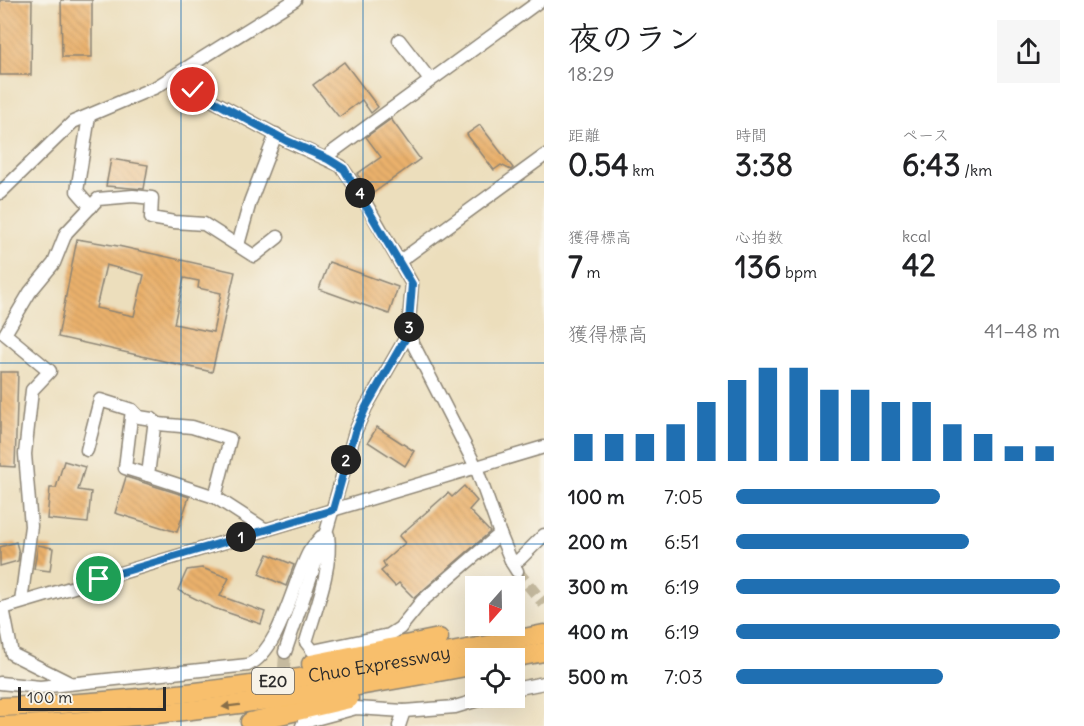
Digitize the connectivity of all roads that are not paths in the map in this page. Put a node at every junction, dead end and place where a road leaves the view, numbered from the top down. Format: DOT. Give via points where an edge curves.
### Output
graph roads {
  1 [pos="295,0"];
  2 [pos="541,0"];
  3 [pos="399,40"];
  4 [pos="174,77"];
  5 [pos="430,80"];
  6 [pos="89,116"];
  7 [pos="276,134"];
  8 [pos="544,156"];
  9 [pos="328,159"];
  10 [pos="0,193"];
  11 [pos="91,207"];
  12 [pos="278,237"];
  13 [pos="238,245"];
  14 [pos="400,261"];
  15 [pos="408,334"];
  16 [pos="132,410"];
  17 [pos="158,424"];
  18 [pos="544,447"];
  19 [pos="87,450"];
  20 [pos="476,467"];
  21 [pos="148,475"];
  22 [pos="215,497"];
  23 [pos="333,510"];
  24 [pos="327,529"];
  25 [pos="266,530"];
  26 [pos="500,534"];
  27 [pos="544,535"];
  28 [pos="21,602"];
  29 [pos="2,608"];
  30 [pos="544,634"];
  31 [pos="439,638"];
  32 [pos="285,652"];
  33 [pos="544,652"];
  34 [pos="525,656"];
  35 [pos="465,669"];
  36 [pos="465,670"];
  37 [pos="0,683"];
  38 [pos="71,683"];
  39 [pos="544,683"];
  40 [pos="525,687"];
  41 [pos="205,690"];
  42 [pos="465,704"];
  43 [pos="0,707"];
  44 [pos="404,711"];
  45 [pos="250,723"];
  46 [pos="0,726"];
  47 [pos="302,726"];
  48 [pos="399,726"];
  1 -- 4 [label="street"];
  2 -- 5 [label="street"];
  3 -- 5 [label="street"];
  4 -- 6 [label="street"];
  4 -- 7 [label="street"];
  5 -- 9 [label="street"];
  6 -- 10 [label="street" via="73,122"];
  6 -- 11 [label="street" via="77,192"];
  7 -- 9 [label="street"];
  7 -- 13 [label="street"];
  8 -- 14 [label="street"];
  9 -- 14 [label="street" via="344,169"];
  11 -- 13 [label="street" via="98,200 152,198 151,218 204,224"];
  11 -- 28 [label="street" via="66,233 54,263 30,292 5,334 50,371 32,390 25,443 31,526"];
  12 -- 13 [label="street" via="254,256"];
  14 -- 15 [label="street" via="412,284"];
  15 -- 20 [label="street"];
  15 -- 23 [label="street" via="363,416"];
  16 -- 17 [label="street"];
  16 -- 19 [label="street" via="100,400"];
  16 -- 21 [label="street" via="125,468"];
  17 -- 21 [label="street" via="154,427"];
  17 -- 22 [label="street" via="192,427 230,439"];
  18 -- 20 [label="street"];
  20 -- 23 [label="street"];
  20 -- 26 [label="street"];
  21 -- 22 [label="street"];
  22 -- 25 [label="street"];
  23 -- 24 [label="street"];
  23 -- 25 [label="street"];
  24 -- 26 [label="street" via="330,546 325,575 306,642 313,651 389,635"];
  24 -- 32 [label="street"];
  24 -- 38 [label="street" via="310,551 279,627 258,661 248,666"];
  25 -- 28 [label="street"];
  26 -- 27 [label="street" via="514,567"];
  28 -- 29 [label="street"];
  29 -- 38 [label="street" via="12,654"];
  30 -- 41 [label="highway, Chuo Expressway / E20" via="335,672"];
  31 -- 41 [label="highway"];
  33 -- 34 [label="highway"];
  35 -- 46 [label="highway, Chuo Expressway / E20, one-way" via="194,710"];
  36 -- 45 [label="highway"];
  37 -- 38 [label="street" via="40,687"];
  39 -- 40 [label="street"];
  41 -- 43 [label="highway, Chuo Expressway / E20"];
  42 -- 44 [label="street"];
  44 -- 47 [label="street" via="356,708 304,722"];
  44 -- 48 [label="street"];
}
